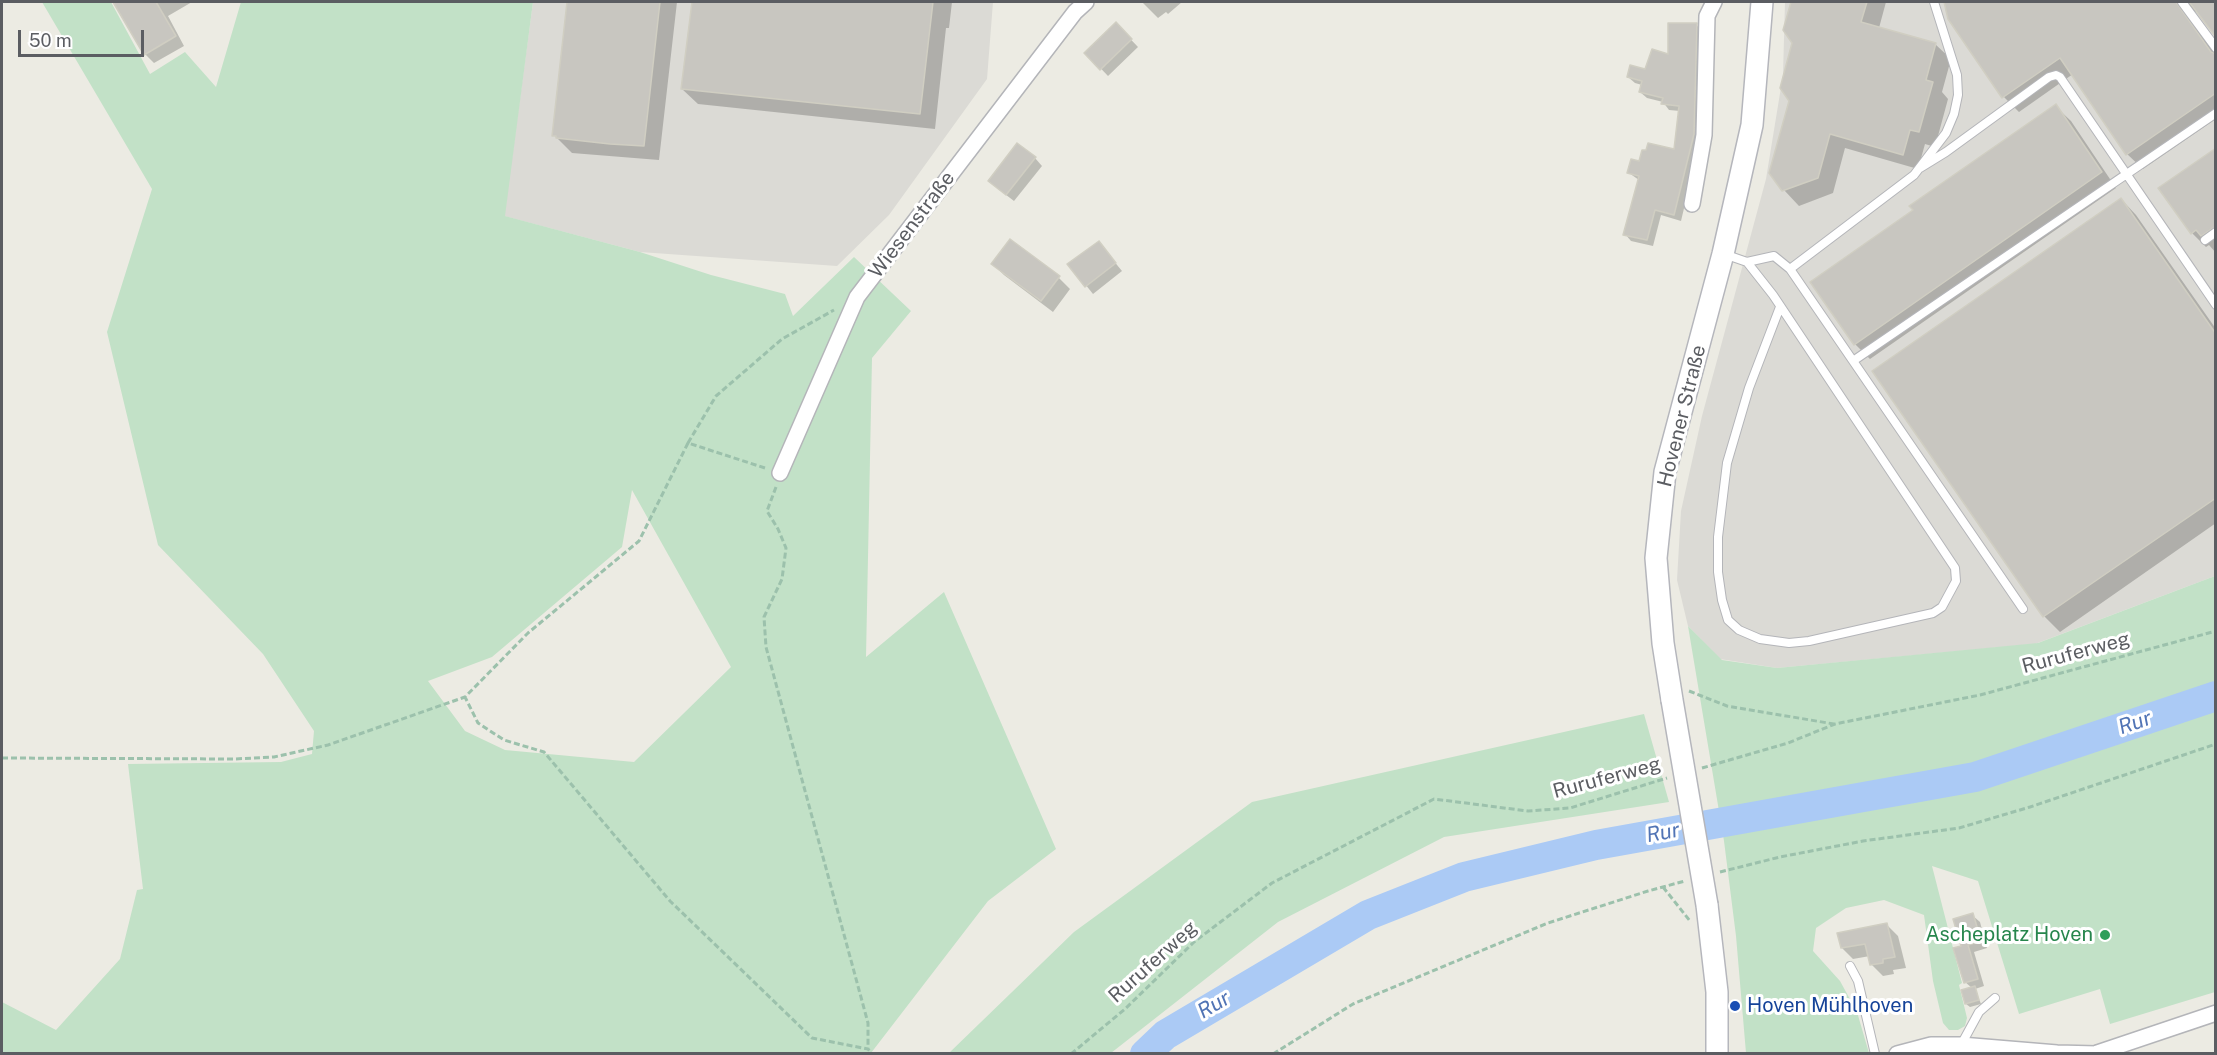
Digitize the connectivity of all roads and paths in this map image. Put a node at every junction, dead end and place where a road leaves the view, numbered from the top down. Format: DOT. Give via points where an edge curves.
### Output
graph roads {
  1 [pos="1086,2"];
  2 [pos="1714,2"];
  3 [pos="1762,2"];
  4 [pos="1934,2"];
  5 [pos="2182,2"];
  6 [pos="2216,48"];
  7 [pos="2216,113"];
  8 [pos="1920,168"];
  9 [pos="2126,173"];
  10 [pos="1692,204"];
  11 [pos="2216,232"];
  12 [pos="2205,240"];
  13 [pos="1723,254"];
  14 [pos="1747,262"];
  15 [pos="1790,269"];
  16 [pos="857,297"];
  17 [pos="2216,305"];
  18 [pos="1780,307"];
  19 [pos="1853,361"];
  20 [pos="688,443"];
  21 [pos="780,473"];
  22 [pos="773,494"];
  23 [pos="2023,609"];
  24 [pos="2216,631"];
  25 [pos="1680,696"];
  26 [pos="465,697"];
  27 [pos="1835,724"];
  28 [pos="2216,744"];
  29 [pos="2,758"];
  30 [pos="1693,771"];
  31 [pos="1672,777"];
  32 [pos="1716,873"];
  33 [pos="1695,879"];
  34 [pos="1663,887"];
  35 [pos="1689,920"];
  36 [pos="1850,966"];
  37 [pos="1995,998"];
  38 [pos="2216,1013"];
  39 [pos="1961,1045"];
  40 [pos="868,1049"];
  41 [pos="872,1053"];
  42 [pos="1071,1053"];
  43 [pos="1273,1053"];
  44 [pos="1717,1053"];
  45 [pos="1875,1053"];
  46 [pos="1897,1053"];
  47 [pos="2097,1053"];
  1 -- 16 [label="street, Wiesenstraße"];
  2 -- 10 [label="street" via="1707,16 1704,135"];
  3 -- 13 [label="main road, Hovener Straße" via="1752,125"];
  4 -- 8 [label="lane" via="1957,75 1958,95 1946,133"];
  5 -- 6 [label="lane"];
  7 -- 9 [label="lane"];
  8 -- 9 [label="lane" via="2049,76 2056,75"];
  8 -- 15 [label="lane"];
  9 -- 17 [label="lane"];
  9 -- 19 [label="lane"];
  11 -- 12 [label="lane"];
  13 -- 14 [label="lane"];
  13 -- 25 [label="main road, Hovener Straße" via="1665,472 1656,558 1664,643"];
  14 -- 15 [label="lane" via="1774,256"];
  14 -- 18 [label="lane"];
  15 -- 19 [label="lane"];
  16 -- 20 [label="path" via="782,339 716,396"];
  16 -- 21 [label="street, Wiesenstraße"];
  18 -- 18 [label="lane" via="1749,388 1727,463 1718,572 1728,620 1760,639 1789,643 1934,613 1942,607 1956,581 1955,568"];
  19 -- 23 [label="lane"];
  20 -- 21 [label="path"];
  20 -- 26 [label="path" via="639,541 528,633"];
  22 -- 40 [label="path" via="767,511 786,548 782,579 764,617 766,647 868,1023"];
  24 -- 27 [label="path, Ruruferweg" via="1980,695"];
  25 -- 27 [label="path"];
  25 -- 44 [label="main road, Hovener Straße, bridge" via="1717,992"];
  26 -- 29 [label="path" via="328,745 274,757"];
  26 -- 40 [label="path" via="478,723 504,740 544,752 670,901 812,1038"];
  27 -- 30 [label="path, Ruruferweg" via="1788,743"];
  28 -- 32 [label="path" via="1959,828 1863,841"];
  31 -- 42 [label="path, Ruruferweg" via="1570,808 1528,811 1434,800 1272,883 1194,942 1125,1009"];
  33 -- 34 [label="path"];
  34 -- 35 [label="path"];
  34 -- 43 [label="path" via="1548,923 1353,1004"];
  36 -- 45 [label="lane" via="1858,981"];
  37 -- 39 [label="lane" via="1979,1012"];
  38 -- 47 [label="street"];
  39 -- 46 [label="street"];
  39 -- 47 [label="street"];
  40 -- 41 [label="path"];
}
